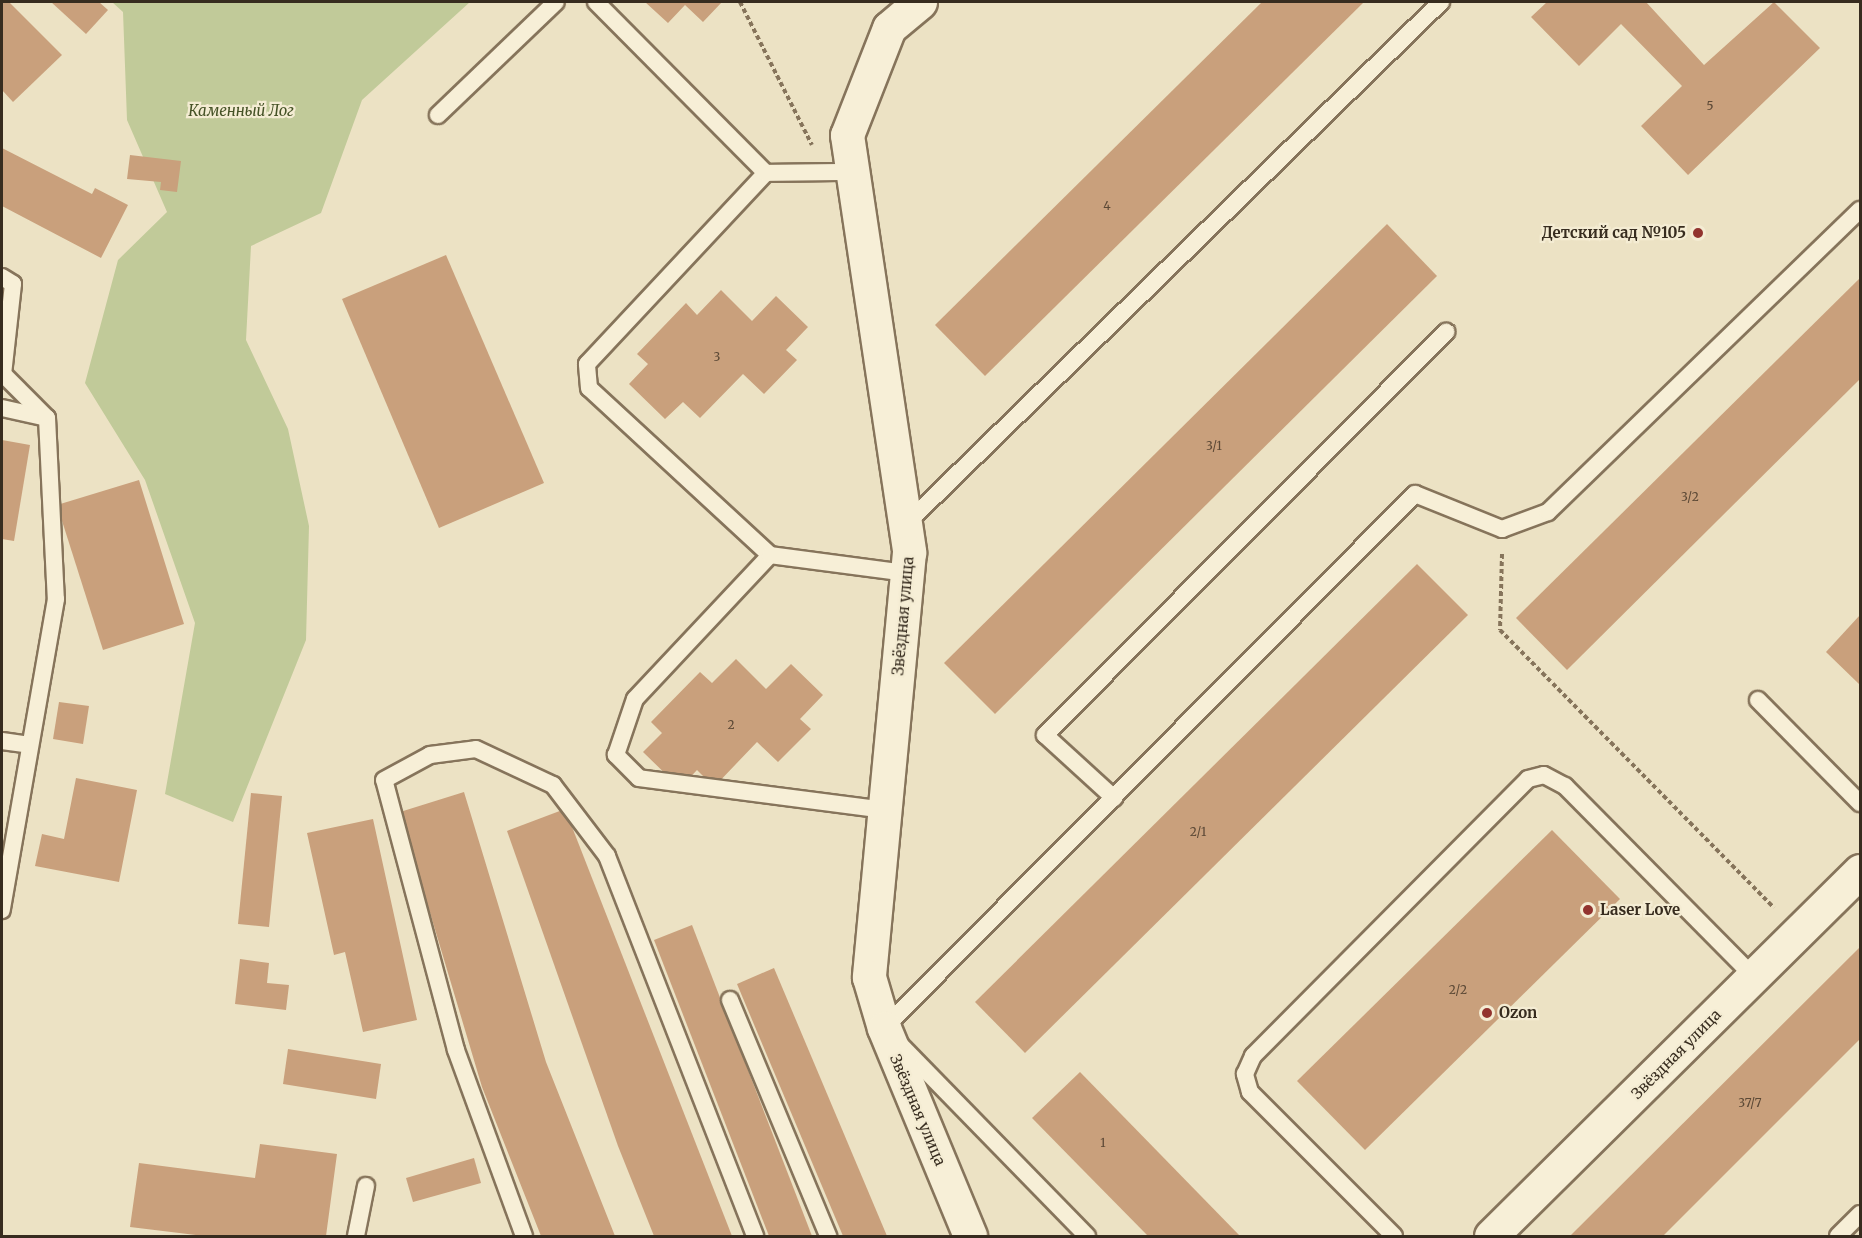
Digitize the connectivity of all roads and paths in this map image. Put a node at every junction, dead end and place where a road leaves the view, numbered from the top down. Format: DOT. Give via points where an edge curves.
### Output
graph roads {
  1 [pos="556,2"];
  2 [pos="596,2"];
  3 [pos="740,2"];
  4 [pos="920,2"];
  5 [pos="1441,2"];
  6 [pos="438,115"];
  7 [pos="839,172"];
  8 [pos="766,173"];
  9 [pos="1860,210"];
  10 [pos="2,277"];
  11 [pos="1446,332"];
  12 [pos="2,408"];
  13 [pos="47,418"];
  14 [pos="905,525"];
  15 [pos="1502,529"];
  16 [pos="770,555"];
  17 [pos="908,573"];
  18 [pos="1758,700"];
  19 [pos="2,741"];
  20 [pos="30,745"];
  21 [pos="1114,798"];
  22 [pos="1860,803"];
  23 [pos="885,810"];
  24 [pos="5,871"];
  25 [pos="1860,871"];
  26 [pos="2,910"];
  27 [pos="1798,932"];
  28 [pos="1754,977"];
  29 [pos="730,1000"];
  30 [pos="884,1028"];
  31 [pos="366,1186"];
  32 [pos="1860,1214"];
  33 [pos="356,1236"];
  34 [pos="524,1236"];
  35 [pos="755,1236"];
  36 [pos="828,1236"];
  37 [pos="970,1236"];
  38 [pos="1087,1236"];
  39 [pos="1394,1236"];
  40 [pos="1491,1236"];
  41 [pos="1838,1236"];
  1 -- 6 [label="lane"];
  2 -- 8 [label="lane"];
  3 -- 7 [label="path"];
  4 -- 7 [label="street, Звёздная улица" via="889,28 847,135"];
  5 -- 14 [label="lane"];
  7 -- 8 [label="lane"];
  7 -- 14 [label="street, Звёздная улица"];
  8 -- 16 [label="lane" via="587,364 589,388"];
  9 -- 15 [label="lane" via="1548,512"];
  10 -- 13 [label="lane" via="13,284 3,374"];
  11 -- 21 [label="lane" via="1045,735"];
  12 -- 13 [label="lane"];
  13 -- 20 [label="lane" via="56,599"];
  14 -- 17 [label="street, Звёздная улица"];
  15 -- 21 [label="lane" via="1415,494"];
  15 -- 27 [label="path" via="1500,630"];
  16 -- 17 [label="lane"];
  16 -- 23 [label="lane" via="635,699 616,756 639,778"];
  17 -- 23 [label="street, Звёздная улица"];
  18 -- 22 [label="lane"];
  19 -- 20 [label="lane"];
  20 -- 24 [label="lane"];
  21 -- 30 [label="lane"];
  23 -- 30 [label="street, Звёздная улица" via="869,977"];
  24 -- 26 [label="lane"];
  25 -- 27 [label="street, Звёздная улица"];
  27 -- 28 [label="street, Звёздная улица"];
  28 -- 39 [label="lane" via="1565,786 1544,775 1528,779 1253,1056 1245,1074 1250,1092"];
  28 -- 40 [label="street, Звёздная улица"];
  29 -- 36 [label="lane"];
  30 -- 37 [label="street, Звёздная улица"];
  30 -- 38 [label="lane"];
  31 -- 33 [label="lane"];
  32 -- 41 [label="lane"];
  34 -- 35 [label="lane" via="456,1050 384,780 430,755 476,749 553,785 607,856"];
}
